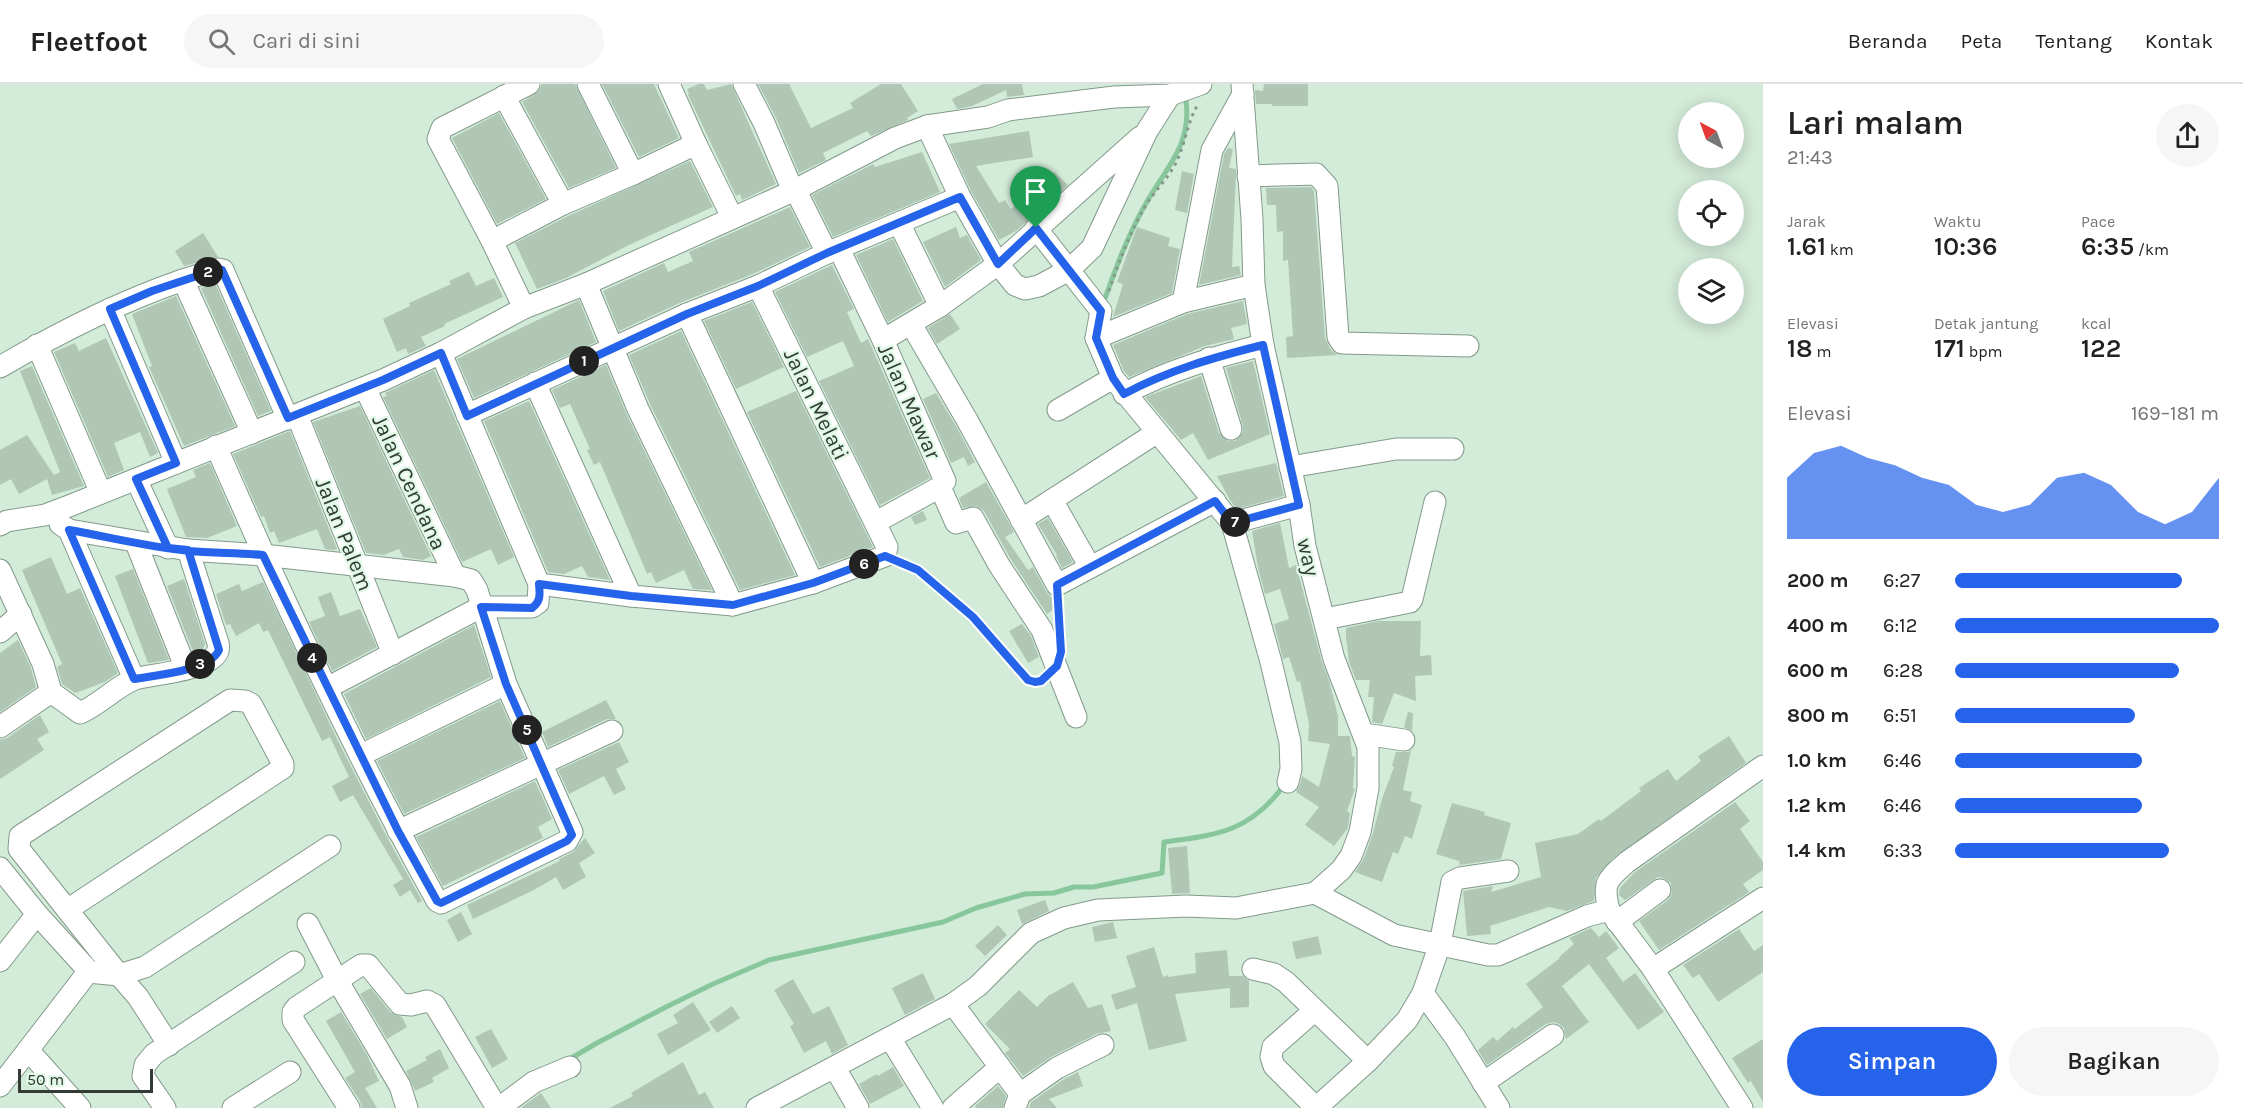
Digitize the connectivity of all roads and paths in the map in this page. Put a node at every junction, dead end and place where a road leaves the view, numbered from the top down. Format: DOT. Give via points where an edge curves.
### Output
graph roads {
  1 [pos="529,84"];
  2 [pos="588,84"];
  3 [pos="669,84"];
  4 [pos="744,84"];
  5 [pos="1243,88"];
  6 [pos="1200,94"];
  7 [pos="1170,95"];
  8 [pos="504,96"];
  9 [pos="927,126"];
  10 [pos="1148,130"];
  11 [pos="696,144"];
  12 [pos="633,174"];
  13 [pos="1248,176"];
  14 [pos="794,190"];
  15 [pos="960,197"];
  16 [pos="563,204"];
  17 [pos="732,217"];
  18 [pos="899,223"];
  19 [pos="1036,228"];
  20 [pos="492,241"];
  21 [pos="833,251"];
  22 [pos="998,264"];
  23 [pos="1069,270"];
  24 [pos="183,280"];
  25 [pos="586,284"];
  26 [pos="1254,285"];
  27 [pos="758,286"];
  28 [pos="1183,302"];
  29 [pos="940,306"];
  30 [pos="524,308"];
  31 [pos="110,309"];
  32 [pos="1101,311"];
  33 [pos="687,314"];
  34 [pos="911,324"];
  35 [pos="1096,338"];
  36 [pos="883,340"];
  37 [pos="37,345"];
  38 [pos="1263,345"];
  39 [pos="1467,346"];
  40 [pos="612,349"];
  41 [pos="441,353"];
  42 [pos="1209,358"];
  43 [pos="0,367"];
  44 [pos="535,383"];
  45 [pos="1118,386"];
  46 [pos="365,388"];
  47 [pos="1058,410"];
  48 [pos="467,416"];
  49 [pos="292,417"];
  50 [pos="1231,429"];
  51 [pos="252,433"];
  52 [pos="1156,433"];
  53 [pos="216,446"];
  54 [pos="1453,449"];
  55 [pos="176,463"];
  56 [pos="1290,467"];
  57 [pos="136,479"];
  58 [pos="940,487"];
  59 [pos="101,493"];
  60 [pos="1052,500"];
  61 [pos="1215,501"];
  62 [pos="1435,502"];
  63 [pos="1299,505"];
  64 [pos="45,515"];
  65 [pos="2,519"];
  66 [pos="1021,520"];
  67 [pos="876,522"];
  68 [pos="1232,523"];
  69 [pos="69,530"];
  70 [pos="136,543"];
  71 [pos="178,549"];
  72 [pos="263,555"];
  73 [pos="885,556"];
  74 [pos="358,567"];
  75 [pos="1090,567"];
  76 [pos="0,570"];
  77 [pos="455,576"];
  78 [pos="813,583"];
  79 [pos="539,584"];
  80 [pos="1057,585"];
  81 [pos="631,596"];
  82 [pos="733,605"];
  83 [pos="481,607"];
  84 [pos="21,614"];
  85 [pos="1325,619"];
  86 [pos="1059,630"];
  87 [pos="0,632"];
  88 [pos="393,654"];
  89 [pos="1057,666"];
  90 [pos="186,669"];
  91 [pos="134,679"];
  92 [pos="506,684"];
  93 [pos="327,688"];
  94 [pos="51,692"];
  95 [pos="1076,717"];
  96 [pos="0,727"];
  97 [pos="612,731"];
  98 [pos="1364,734"];
  99 [pos="1404,740"];
  100 [pos="361,755"];
  101 [pos="542,764"];
  102 [pos="1763,766"];
  103 [pos="1288,782"];
  104 [pos="398,831"];
  105 [pos="330,846"];
  106 [pos="0,868"];
  107 [pos="1508,871"];
  108 [pos="1660,890"];
  109 [pos="1315,893"];
  110 [pos="1763,898"];
  111 [pos="67,910"];
  112 [pos="37,914"];
  113 [pos="1613,916"];
  114 [pos="308,924"];
  115 [pos="1440,944"];
  116 [pos="0,961"];
  117 [pos="294,962"];
  118 [pos="1253,969"];
  119 [pos="1653,969"];
  120 [pos="88,972"];
  121 [pos="119,975"];
  122 [pos="337,980"];
  123 [pos="1423,993"];
  124 [pos="953,1004"];
  125 [pos="1315,1010"];
  126 [pos="1553,1035"];
  127 [pos="890,1038"];
  128 [pos="169,1045"];
  129 [pos="1103,1045"];
  130 [pos="28,1050"];
  131 [pos="1368,1061"];
  132 [pos="570,1067"];
  133 [pos="1000,1067"];
  134 [pos="835,1068"];
  135 [pos="290,1072"];
  136 [pos="1483,1083"];
  137 [pos="0,1086"];
  138 [pos="1018,1101"];
  139 [pos="80,1108"];
  140 [pos="165,1108"];
  141 [pos="233,1108"];
  142 [pos="349,1108"];
  143 [pos="407,1108"];
  144 [pos="498,1108"];
  145 [pos="757,1108"];
  146 [pos="858,1108"];
  147 [pos="933,1108"];
  148 [pos="952,1108"];
  149 [pos="1316,1108"];
  150 [pos="1499,1108"];
  151 [pos="1742,1108"];
  1 -- 8 [label="street"];
  2 -- 12 [label="street"];
  3 -- 11 [label="street"];
  4 -- 14 [label="street, Jalan Mawar"];
  5 -- 13 [label="street, way"];
  5 -- 28 [label="street" via="1212,150"];
  6 -- 7 [label="street"];
  6 -- 32 [label="path" via="1186,140 1146,205"];
  7 -- 9 [label="street" via="1030,107"];
  7 -- 10 [label="street"];
  8 -- 16 [label="street"];
  8 -- 20 [label="street" via="442,128 438,139"];
  9 -- 14 [label="street" via="895,138"];
  9 -- 15 [label="street"];
  10 -- 19 [label="street"];
  10 -- 23 [label="street" via="1092,248"];
  11 -- 12 [label="street"];
  11 -- 17 [label="street"];
  12 -- 16 [label="street"];
  13 -- 26 [label="street, way"];
  13 -- 39 [label="street" via="1316,174 1327,186 1338,337 1342,343"];
  14 -- 17 [label="street"];
  14 -- 21 [label="street, Jalan Mawar"];
  15 -- 18 [label="street"];
  15 -- 22 [label="street"];
  16 -- 20 [label="street"];
  17 -- 25 [label="street"];
  18 -- 21 [label="street"];
  18 -- 29 [label="street"];
  19 -- 22 [label="street"];
  19 -- 23 [label="street"];
  20 -- 30 [label="street"];
  21 -- 27 [label="street"];
  21 -- 36 [label="street, Jalan Mawar"];
  22 -- 23 [label="street" via="1015,285 1025,289"];
  22 -- 29 [label="street"];
  23 -- 32 [label="street"];
  24 -- 31 [label="street"];
  24 -- 49 [label="street, Jalan Palem" via="222,270"];
  24 -- 51 [label="street"];
  25 -- 30 [label="street"];
  25 -- 40 [label="street"];
  26 -- 28 [label="street"];
  26 -- 38 [label="street, way"];
  27 -- 33 [label="street"];
  27 -- 67 [label="street, Jalan Melati"];
  28 -- 35 [label="street"];
  29 -- 34 [label="street"];
  30 -- 41 [label="street"];
  31 -- 37 [label="street"];
  31 -- 55 [label="street"];
  32 -- 35 [label="street"];
  33 -- 40 [label="street"];
  33 -- 78 [label="street"];
  34 -- 36 [label="street"];
  34 -- 66 [label="street"];
  35 -- 45 [label="street"];
  36 -- 58 [label="street, Jalan Mawar" via="944,479"];
  37 -- 43 [label="street"];
  37 -- 59 [label="street"];
  38 -- 42 [label="street"];
  38 -- 56 [label="street, way"];
  40 -- 44 [label="street"];
  40 -- 82 [label="street"];
  41 -- 46 [label="street"];
  41 -- 48 [label="street"];
  42 -- 45 [label="street" via="1155,378"];
  42 -- 50 [label="street"];
  44 -- 48 [label="street"];
  44 -- 81 [label="street"];
  45 -- 47 [label="street"];
  45 -- 52 [label="street"];
  46 -- 49 [label="street"];
  46 -- 77 [label="street, Jalan Cendana"];
  48 -- 79 [label="street"];
  49 -- 51 [label="street"];
  49 -- 74 [label="street, Jalan Palem"];
  51 -- 53 [label="street"];
  52 -- 60 [label="street"];
  52 -- 61 [label="street"];
  53 -- 55 [label="street"];
  53 -- 72 [label="street"];
  54 -- 56 [label="street" via="1396,449"];
  55 -- 57 [label="street"];
  56 -- 63 [label="street, way"];
  57 -- 59 [label="street"];
  57 -- 71 [label="street"];
  58 -- 67 [label="street, Jalan Mawar"];
  58 -- 89 [label="street" via="956,523 973,518 1042,630"];
  59 -- 64 [label="street"];
  60 -- 66 [label="street"];
  60 -- 75 [label="street"];
  61 -- 68 [label="street"];
  61 -- 75 [label="street"];
  62 -- 85 [label="street" via="1410,602"];
  63 -- 68 [label="street"];
  63 -- 85 [label="street, way" via="1305,546"];
  64 -- 65 [label="street"];
  64 -- 69 [label="street"];
  66 -- 80 [label="street"];
  67 -- 73 [label="street, Jalan Melati" via="887,547"];
  68 -- 103 [label="street" via="1290,742"];
  69 -- 70 [label="street"];
  69 -- 91 [label="street"];
  70 -- 71 [label="street"];
  70 -- 90 [label="street"];
  71 -- 72 [label="street"];
  71 -- 90 [label="street" via="219,650 214,659"];
  72 -- 74 [label="street"];
  72 -- 93 [label="street"];
  73 -- 78 [label="street"];
  73 -- 89 [label="path" via="918,570 973,617 1028,680 1041,681"];
  74 -- 77 [label="street"];
  74 -- 88 [label="street, Jalan Palem"];
  75 -- 80 [label="street"];
  76 -- 84 [label="street"];
  77 -- 83 [label="street" via="474,583"];
  78 -- 82 [label="street"];
  79 -- 81 [label="street"];
  79 -- 83 [label="street" via="540,598 532,608"];
  80 -- 86 [label="path"];
  81 -- 82 [label="street"];
  83 -- 88 [label="street"];
  83 -- 92 [label="street"];
  84 -- 87 [label="street"];
  84 -- 94 [label="street"];
  85 -- 98 [label="street, way" via="1334,659"];
  88 -- 93 [label="street"];
  89 -- 95 [label="street"];
  90 -- 91 [label="street"];
  91 -- 94 [label="street" via="80,713"];
  92 -- 100 [label="street"];
  92 -- 101 [label="street"];
  93 -- 100 [label="street"];
  94 -- 96 [label="street"];
  97 -- 101 [label="street"];
  98 -- 99 [label="street"];
  98 -- 109 [label="street, way" via="1368,747 1368,788 1360,832 1341,870"];
  100 -- 104 [label="street"];
  101 -- 104 [label="street"];
  101 -- 104 [label="street" via="571,837 441,903"];
  102 -- 113 [label="street" via="1609,878 1605,894"];
  105 -- 121 [label="street" via="145,967"];
  106 -- 112 [label="street"];
  107 -- 115 [label="street" via="1452,882"];
  108 -- 113 [label="street"];
  109 -- 115 [label="street" via="1394,934"];
  109 -- 124 [label="street" via="1236,908 1098,910 1064,918 1031,933 978,986"];
  110 -- 119 [label="street"];
  111 -- 111 [label="street" via="19,849 20,836 230,700 250,704 283,768"];
  111 -- 121 [label="street"];
  112 -- 116 [label="street"];
  112 -- 120 [label="street"];
  113 -- 115 [label="street" via="1587,916 1498,955"];
  113 -- 119 [label="street"];
  114 -- 122 [label="street"];
  115 -- 123 [label="street"];
  117 -- 128 [label="street"];
  118 -- 125 [label="street" via="1274,974"];
  119 -- 151 [label="street"];
  120 -- 121 [label="street"];
  120 -- 130 [label="street"];
  121 -- 128 [label="street"];
  122 -- 142 [label="street" via="297,1007 293,1020"];
  122 -- 143 [label="street" via="400,1086"];
  122 -- 144 [label="street" via="356,966 368,966 400,1004 432,1002"];
  123 -- 131 [label="street" via="1407,1020"];
  123 -- 136 [label="street"];
  124 -- 127 [label="street"];
  124 -- 133 [label="street"];
  125 -- 131 [label="street"];
  125 -- 149 [label="street" via="1272,1047 1271,1057 1274,1066"];
  126 -- 136 [label="street"];
  127 -- 134 [label="street"];
  127 -- 147 [label="street"];
  128 -- 140 [label="street" via="144,1065 143,1076"];
  129 -- 138 [label="street" via="1057,1068"];
  130 -- 137 [label="street"];
  130 -- 139 [label="street"];
  131 -- 149 [label="street"];
  132 -- 144 [label="street" via="534,1082"];
  133 -- 138 [label="street"];
  133 -- 148 [label="street"];
  134 -- 145 [label="street"];
  134 -- 146 [label="street"];
  135 -- 141 [label="street"];
  136 -- 150 [label="street"];
}
